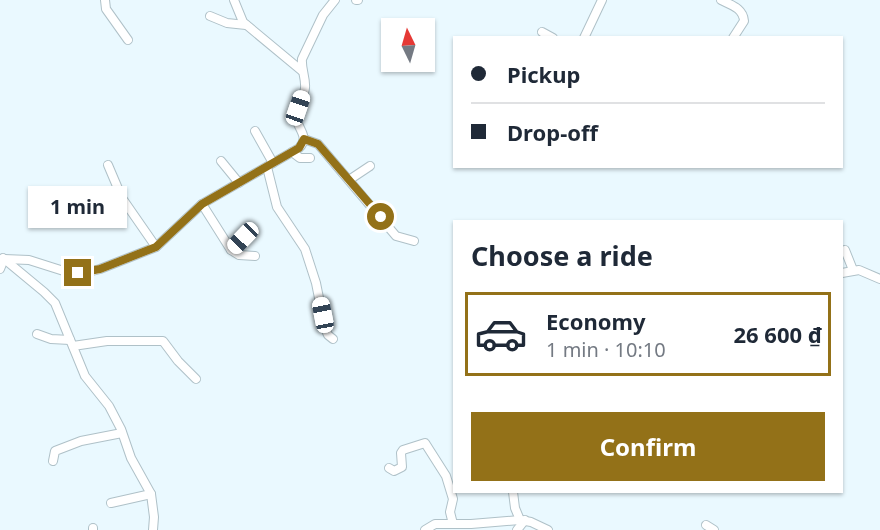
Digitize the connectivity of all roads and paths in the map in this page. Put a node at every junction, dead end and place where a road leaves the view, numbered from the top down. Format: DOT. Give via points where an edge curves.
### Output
graph roads {
  1 [pos="105,0"];
  2 [pos="234,0"];
  3 [pos="335,0"];
  4 [pos="602,0"];
  5 [pos="720,0"];
  6 [pos="210,16"];
  7 [pos="246,25"];
  8 [pos="542,32"];
  9 [pos="550,36"];
  10 [pos="585,36"];
  11 [pos="734,36"];
  12 [pos="128,40"];
  13 [pos="302,71"];
  14 [pos="255,131"];
  15 [pos="304,139"];
  16 [pos="292,152"];
  17 [pos="310,158"];
  18 [pos="221,160"];
  19 [pos="108,165"];
  20 [pos="270,165"];
  21 [pos="370,165"];
  22 [pos="349,180"];
  23 [pos="239,183"];
  24 [pos="202,204"];
  25 [pos="243,238"];
  26 [pos="414,241"];
  27 [pos="156,247"];
  28 [pos="231,250"];
  29 [pos="845,250"];
  30 [pos="255,256"];
  31 [pos="2,257"];
  32 [pos="0,269"];
  33 [pos="853,270"];
  34 [pos="843,273"];
  35 [pos="880,279"];
  36 [pos="37,334"];
  37 [pos="333,339"];
  38 [pos="71,343"];
  39 [pos="195,379"];
  40 [pos="122,433"];
  41 [pos="53,461"];
  42 [pos="389,468"];
  43 [pos="513,493"];
  44 [pos="151,494"];
  45 [pos="111,503"];
  46 [pos="522,520"];
  47 [pos="453,524"];
  48 [pos="153,530"];
  49 [pos="425,530"];
  50 [pos="517,530"];
  51 [pos="548,530"];
  1 -- 12 [label="street" via="106,9"];
  2 -- 7 [label="street"];
  3 -- 13 [label="street" via="304,53"];
  4 -- 10 [label="street"];
  5 -- 11 [label="street" via="743,15 744,21"];
  6 -- 7 [label="street"];
  7 -- 13 [label="street"];
  8 -- 9 [label="street"];
  13 -- 15 [label="street" via="305,85 297,117"];
  14 -- 20 [label="street"];
  15 -- 16 [label="street"];
  15 -- 22 [label="street" via="318,144"];
  16 -- 17 [label="street" via="300,158"];
  16 -- 20 [label="street"];
  18 -- 23 [label="street"];
  19 -- 27 [label="street" via="122,198"];
  20 -- 23 [label="street"];
  20 -- 37 [label="street" via="277,207 305,249 325,328"];
  21 -- 22 [label="street"];
  22 -- 26 [label="street" via="396,236"];
  23 -- 24 [label="street"];
  24 -- 27 [label="street"];
  24 -- 28 [label="street"];
  25 -- 28 [label="street"];
  27 -- 31 [label="street" via="84,273"];
  28 -- 30 [label="street"];
  29 -- 33 [label="street"];
  31 -- 32 [label="street"];
  31 -- 38 [label="street" via="50,297"];
  33 -- 34 [label="street"];
  33 -- 35 [label="street"];
  36 -- 38 [label="street"];
  38 -- 39 [label="street" via="163,341"];
  38 -- 40 [label="street" via="85,376 109,406"];
  40 -- 41 [label="street" via="65,445 55,451"];
  40 -- 44 [label="street"];
  42 -- 47 [label="street" via="394,471 402,467 403,450 425,443 446,476 453,499"];
  43 -- 46 [label="street"];
  44 -- 45 [label="street"];
  44 -- 48 [label="street"];
  46 -- 47 [label="street"];
  46 -- 50 [label="street"];
  46 -- 51 [label="street"];
  47 -- 49 [label="street" via="435,524"];
}
